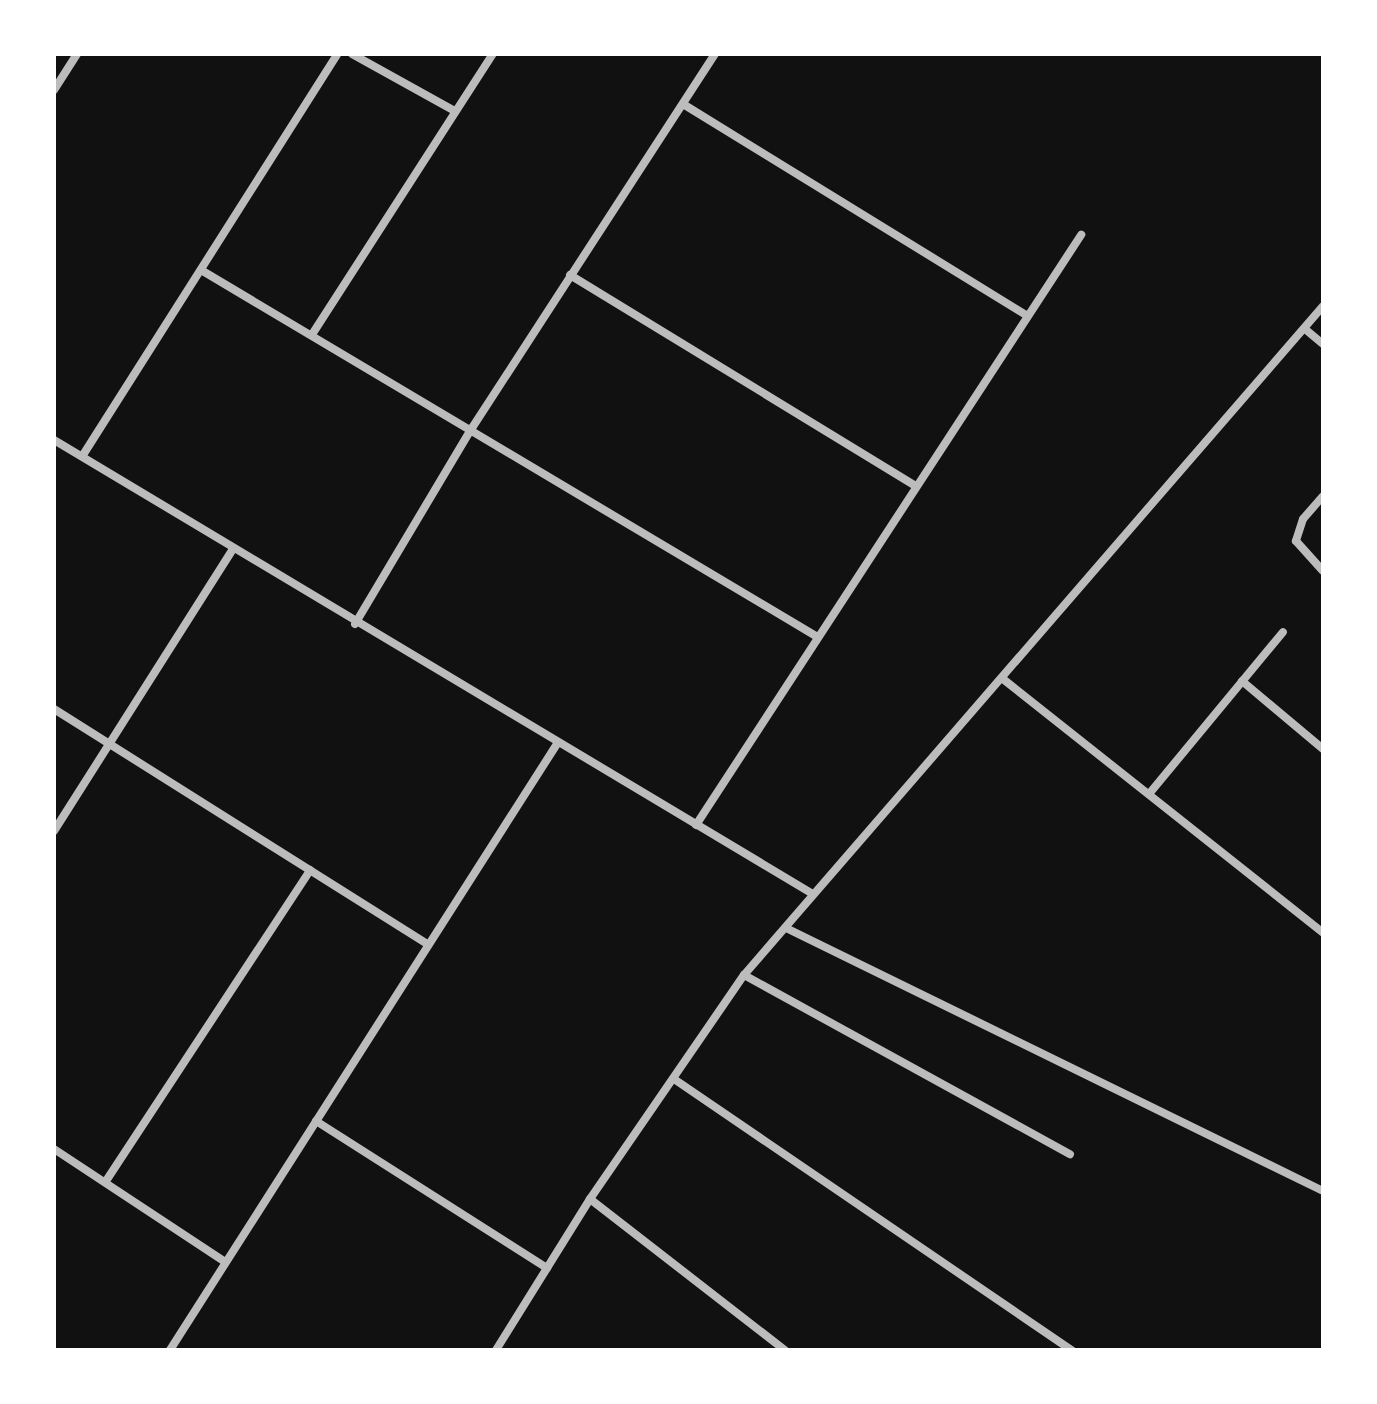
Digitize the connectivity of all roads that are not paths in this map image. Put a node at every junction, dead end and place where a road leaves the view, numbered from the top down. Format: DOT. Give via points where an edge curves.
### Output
graph roads {
  1 [pos="77,54"];
  2 [pos="337,54"];
  3 [pos="352,54"];
  4 [pos="493,54"];
  5 [pos="714,54"];
  6 [pos="54,90"];
  7 [pos="683,104"];
  8 [pos="455,111"];
  9 [pos="1081,235"];
  10 [pos="201,270"];
  11 [pos="570,275"];
  12 [pos="1323,306"];
  13 [pos="1027,316"];
  14 [pos="1305,329"];
  15 [pos="313,333"];
  16 [pos="1323,344"];
  17 [pos="472,428"];
  18 [pos="54,440"];
  19 [pos="83,455"];
  20 [pos="915,486"];
  21 [pos="1323,496"];
  22 [pos="233,549"];
  23 [pos="1323,571"];
  24 [pos="355,624"];
  25 [pos="1283,632"];
  26 [pos="816,636"];
  27 [pos="1003,679"];
  28 [pos="1242,681"];
  29 [pos="54,709"];
  30 [pos="109,742"];
  31 [pos="557,744"];
  32 [pos="1323,749"];
  33 [pos="1149,794"];
  34 [pos="696,825"];
  35 [pos="54,831"];
  36 [pos="310,870"];
  37 [pos="813,894"];
  38 [pos="786,928"];
  39 [pos="1323,933"];
  40 [pos="426,943"];
  41 [pos="744,975"];
  42 [pos="674,1079"];
  43 [pos="316,1121"];
  44 [pos="54,1149"];
  45 [pos="1070,1154"];
  46 [pos="106,1181"];
  47 [pos="1323,1191"];
  48 [pos="590,1199"];
  49 [pos="224,1261"];
  50 [pos="547,1268"];
  51 [pos="170,1350"];
  52 [pos="496,1350"];
  53 [pos="785,1350"];
  54 [pos="1072,1350"];
  1 -- 6 [label="street"];
  2 -- 10 [label="street"];
  3 -- 8 [label="street"];
  4 -- 8 [label="street"];
  5 -- 7 [label="street"];
  7 -- 11 [label="street"];
  7 -- 13 [label="street"];
  8 -- 15 [label="street"];
  9 -- 13 [label="street"];
  10 -- 15 [label="street"];
  10 -- 19 [label="street"];
  11 -- 17 [label="street"];
  11 -- 20 [label="street"];
  12 -- 14 [label="street"];
  13 -- 20 [label="street"];
  14 -- 16 [label="street"];
  14 -- 27 [label="street"];
  15 -- 17 [label="street"];
  17 -- 24 [label="street"];
  17 -- 26 [label="street"];
  18 -- 19 [label="street"];
  19 -- 22 [label="street"];
  20 -- 26 [label="street"];
  21 -- 23 [label="street" via="1303,519 1296,541"];
  22 -- 24 [label="street"];
  22 -- 30 [label="street"];
  24 -- 31 [label="street"];
  25 -- 28 [label="street"];
  26 -- 34 [label="street"];
  27 -- 33 [label="street"];
  27 -- 37 [label="street"];
  28 -- 32 [label="street"];
  28 -- 33 [label="street"];
  29 -- 30 [label="street"];
  30 -- 35 [label="street"];
  30 -- 36 [label="street"];
  31 -- 34 [label="street"];
  31 -- 40 [label="street"];
  33 -- 39 [label="street"];
  34 -- 37 [label="street"];
  36 -- 40 [label="street"];
  36 -- 46 [label="street"];
  37 -- 38 [label="street"];
  38 -- 41 [label="street"];
  38 -- 47 [label="street"];
  40 -- 43 [label="street"];
  41 -- 42 [label="street"];
  41 -- 45 [label="street"];
  42 -- 48 [label="street"];
  42 -- 54 [label="street"];
  43 -- 49 [label="street"];
  43 -- 50 [label="street"];
  44 -- 46 [label="street"];
  46 -- 49 [label="street"];
  48 -- 50 [label="street"];
  48 -- 53 [label="street"];
  49 -- 51 [label="street"];
  50 -- 52 [label="street"];
}
